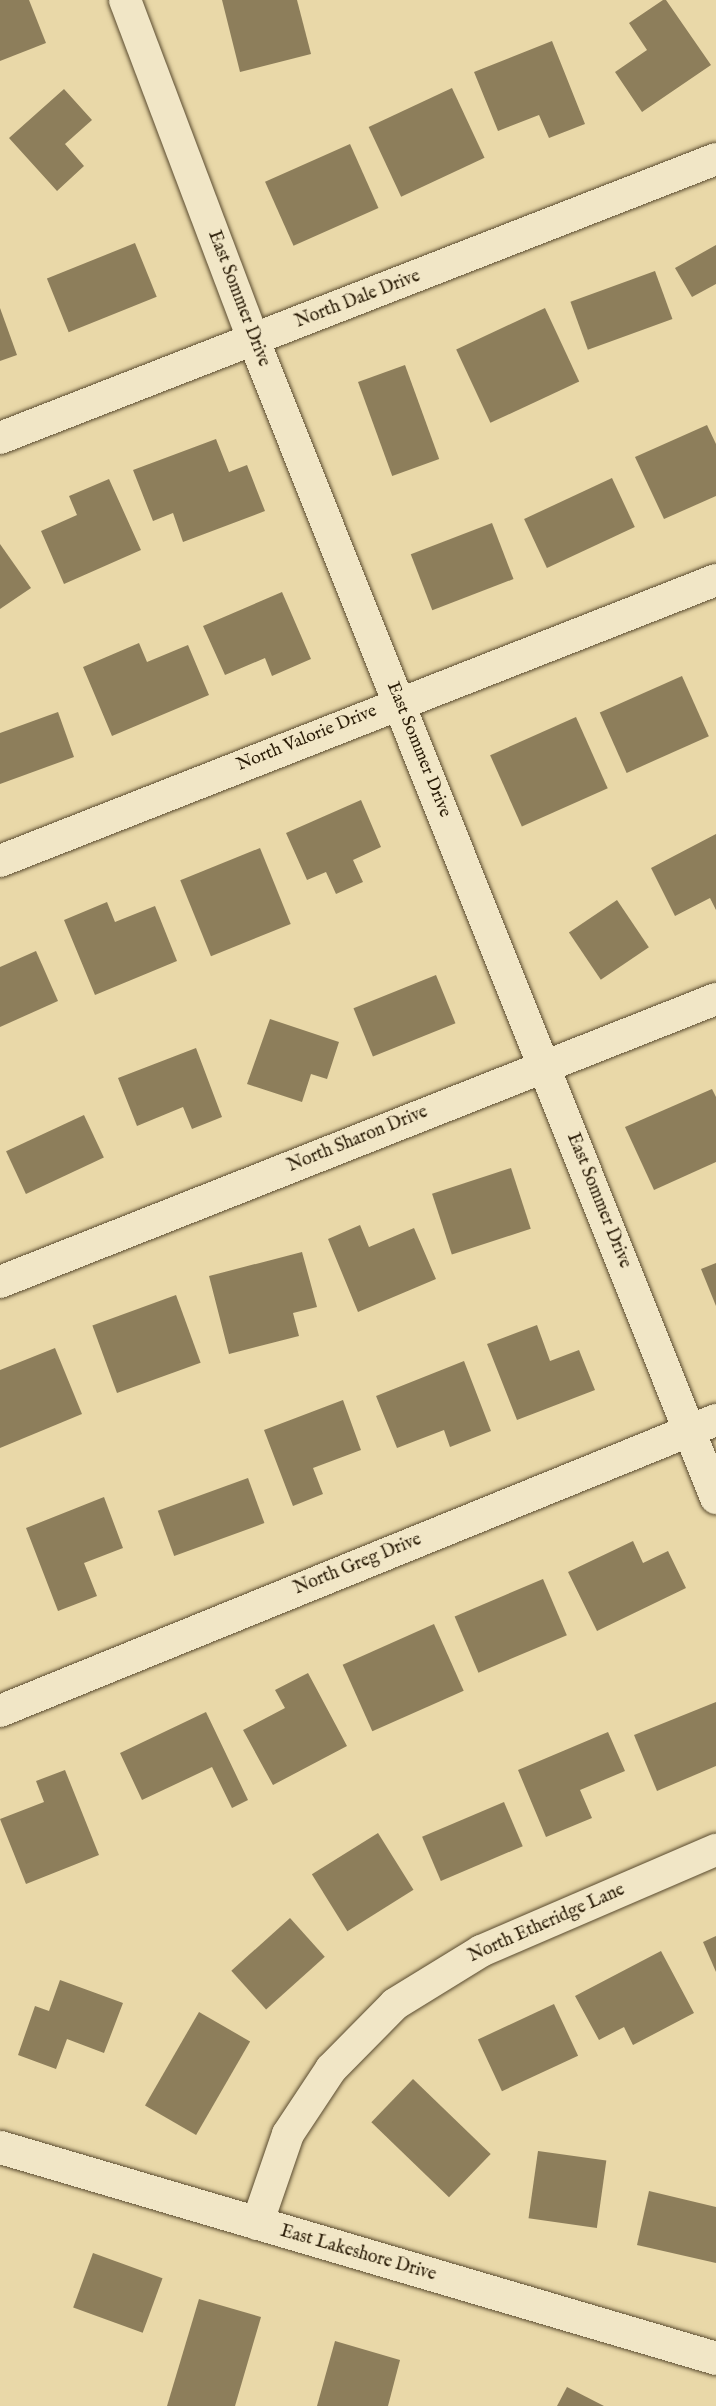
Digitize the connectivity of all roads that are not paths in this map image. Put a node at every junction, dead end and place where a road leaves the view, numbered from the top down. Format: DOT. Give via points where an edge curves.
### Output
graph roads {
  1 [pos="124,0"];
  2 [pos="716,159"];
  3 [pos="254,341"];
  4 [pos="0,438"];
  5 [pos="716,580"];
  6 [pos="399,703"];
  7 [pos="0,861"];
  8 [pos="716,999"];
  9 [pos="544,1067"];
  10 [pos="0,1282"];
  11 [pos="703,1425"];
  12 [pos="716,1498"];
  13 [pos="0,1711"];
  14 [pos="716,1850"];
  15 [pos="0,2147"];
  16 [pos="257,2224"];
  17 [pos="716,2358"];
  1 -- 3 [label="street, East Sommer Drive"];
  2 -- 3 [label="street, North Dale Drive"];
  3 -- 4 [label="street, North Dale Drive"];
  3 -- 6 [label="street, East Sommer Drive"];
  5 -- 6 [label="street, North Valorie Drive"];
  6 -- 7 [label="street, North Valorie Drive"];
  6 -- 9 [label="street, East Sommer Drive"];
  8 -- 9 [label="street, North Sharon Drive"];
  9 -- 10 [label="street, North Sharon Drive"];
  9 -- 11 [label="street, East Sommer Drive"];
  11 -- 12 [label="street, East Sommer Drive"];
  11 -- 13 [label="street, North Greg Drive"];
  14 -- 16 [label="street, North Etheridge Lane" via="481,1951 395,2004 331,2069 288,2134"];
  15 -- 16 [label="main road, East Lakeshore Drive"];
  16 -- 17 [label="main road, East Lakeshore Drive"];
}
